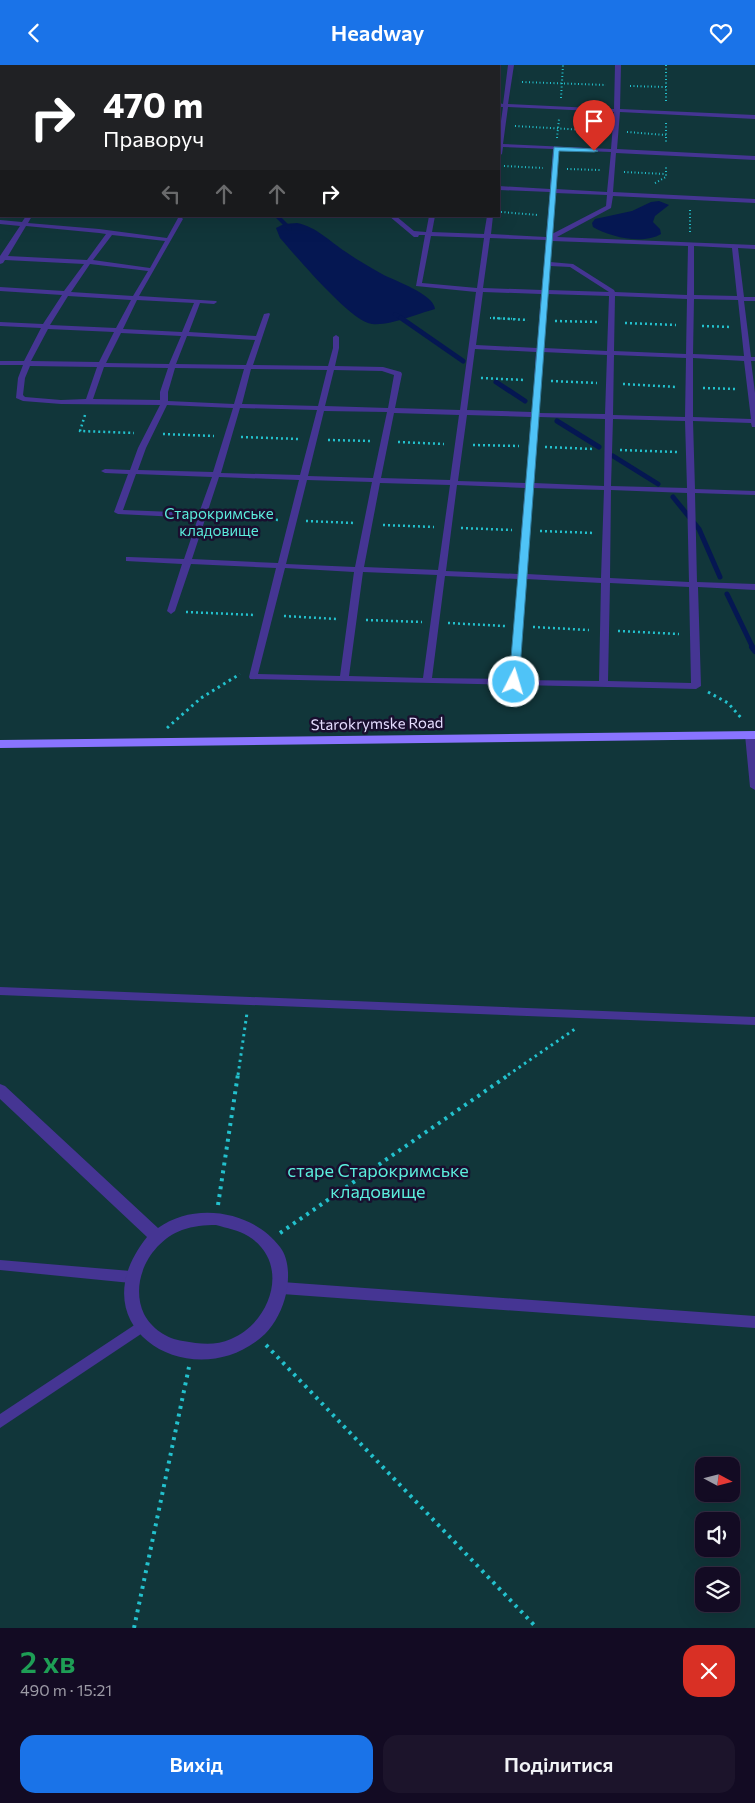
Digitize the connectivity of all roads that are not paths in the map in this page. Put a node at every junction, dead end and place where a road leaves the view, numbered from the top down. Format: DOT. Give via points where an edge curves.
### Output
graph roads {
  1 [pos="511,65"];
  2 [pos="618,65"];
  3 [pos="502,105"];
  4 [pos="617,111"];
  5 [pos="755,117"];
  6 [pos="500,140"];
  7 [pos="500,145"];
  8 [pos="556,148"];
  9 [pos="614,151"];
  10 [pos="755,158"];
  11 [pos="500,188"];
  12 [pos="553,191"];
  13 [pos="610,194"];
  14 [pos="755,201"];
  15 [pos="28,217"];
  16 [pos="393,217"];
  17 [pos="432,217"];
  18 [pos="490,217"];
  19 [pos="180,219"];
  20 [pos="0,222"];
  21 [pos="24,224"];
  22 [pos="110,233"];
  23 [pos="413,233"];
  24 [pos="428,233"];
  25 [pos="488,236"];
  26 [pos="549,238"];
  27 [pos="169,240"];
  28 [pos="426,243"];
  29 [pos="691,244"];
  30 [pos="736,246"];
  31 [pos="755,247"];
  32 [pos="1,260"];
  33 [pos="89,262"];
  34 [pos="547,264"];
  35 [pos="152,270"];
  36 [pos="0,289"];
  37 [pos="480,290"];
  38 [pos="545,292"];
  39 [pos="67,293"];
  40 [pos="613,294"];
  41 [pos="691,297"];
  42 [pos="135,298"];
  43 [pos="741,298"];
  44 [pos="755,299"];
  45 [pos="198,301"];
  46 [pos="214,302"];
  47 [pos="267,314"];
  48 [pos="0,324"];
  49 [pos="45,326"];
  50 [pos="118,331"];
  51 [pos="184,333"];
  52 [pos="336,337"];
  53 [pos="259,338"];
  54 [pos="472,347"];
  55 [pos="540,350"];
  56 [pos="612,353"];
  57 [pos="690,356"];
  58 [pos="751,359"];
  59 [pos="0,363"];
  60 [pos="27,364"];
  61 [pos="101,365"];
  62 [pos="172,367"];
  63 [pos="248,368"];
  64 [pos="331,368"];
  65 [pos="89,401"];
  66 [pos="164,403"];
  67 [pos="239,406"];
  68 [pos="320,408"];
  69 [pos="391,410"];
  70 [pos="464,413"];
  71 [pos="535,414"];
  72 [pos="610,416"];
  73 [pos="689,418"];
  74 [pos="755,421"];
  75 [pos="755,425"];
  76 [pos="105,471"];
  77 [pos="133,472"];
  78 [pos="216,475"];
  79 [pos="303,479"];
  80 [pos="378,481"];
  81 [pos="454,484"];
  82 [pos="529,486"];
  83 [pos="607,489"];
  84 [pos="691,491"];
  85 [pos="755,493"];
  86 [pos="203,516"];
  87 [pos="129,559"];
  88 [pos="187,562"];
  89 [pos="281,566"];
  90 [pos="359,569"];
  91 [pos="442,573"];
  92 [pos="522,577"];
  93 [pos="605,580"];
  94 [pos="694,584"];
  95 [pos="755,587"];
  96 [pos="171,611"];
  97 [pos="344,679"];
  98 [pos="427,680"];
  99 [pos="514,682"];
  100 [pos="603,684"];
  101 [pos="752,735"];
  102 [pos="0,744"];
  103 [pos="755,787"];
  104 [pos="0,991"];
  105 [pos="755,1021"];
  106 [pos="0,1090"];
  107 [pos="157,1237"];
  108 [pos="0,1265"];
  109 [pos="131,1277"];
  110 [pos="282,1288"];
  111 [pos="755,1323"];
  112 [pos="142,1326"];
  113 [pos="0,1422"];
  1 -- 3 [label="lane"];
  2 -- 4 [label="lane"];
  3 -- 4 [label="lane"];
  3 -- 6 [label="lane"];
  4 -- 5 [label="lane"];
  4 -- 9 [label="lane"];
  7 -- 8 [label="lane"];
  8 -- 9 [label="lane"];
  8 -- 12 [label="lane"];
  9 -- 10 [label="lane"];
  9 -- 13 [label="lane"];
  11 -- 12 [label="lane"];
  12 -- 13 [label="lane"];
  12 -- 26 [label="lane"];
  13 -- 14 [label="lane"];
  13 -- 26 [label="lane" via="609,207"];
  15 -- 21 [label="lane"];
  16 -- 23 [label="lane"];
  17 -- 24 [label="lane"];
  18 -- 25 [label="lane"];
  19 -- 27 [label="lane"];
  20 -- 21 [label="lane"];
  21 -- 22 [label="lane"];
  21 -- 32 [label="lane"];
  22 -- 27 [label="lane"];
  22 -- 33 [label="lane"];
  23 -- 24 [label="lane"];
  23 -- 28 [label="lane"];
  24 -- 25 [label="lane"];
  24 -- 28 [label="lane"];
  25 -- 26 [label="lane"];
  25 -- 37 [label="lane"];
  26 -- 29 [label="lane"];
  26 -- 34 [label="lane"];
  27 -- 35 [label="lane"];
  28 -- 37 [label="lane" via="418,285"];
  29 -- 30 [label="lane"];
  29 -- 41 [label="lane"];
  30 -- 31 [label="lane"];
  30 -- 43 [label="lane"];
  32 -- 33 [label="lane"];
  33 -- 35 [label="lane"];
  33 -- 39 [label="lane"];
  34 -- 38 [label="lane"];
  34 -- 40 [label="lane" via="571,265"];
  35 -- 42 [label="lane"];
  36 -- 39 [label="lane"];
  37 -- 38 [label="lane"];
  37 -- 54 [label="lane"];
  38 -- 40 [label="lane"];
  38 -- 55 [label="lane"];
  39 -- 42 [label="lane"];
  39 -- 49 [label="lane"];
  40 -- 41 [label="lane"];
  40 -- 56 [label="lane"];
  41 -- 43 [label="lane"];
  41 -- 57 [label="lane"];
  42 -- 45 [label="lane"];
  42 -- 50 [label="lane"];
  43 -- 44 [label="lane"];
  43 -- 58 [label="lane"];
  45 -- 46 [label="lane"];
  45 -- 51 [label="lane"];
  47 -- 53 [label="lane"];
  48 -- 49 [label="lane"];
  49 -- 50 [label="lane"];
  49 -- 60 [label="lane"];
  50 -- 51 [label="lane"];
  50 -- 61 [label="lane"];
  51 -- 53 [label="lane"];
  51 -- 62 [label="lane"];
  52 -- 64 [label="lane"];
  53 -- 63 [label="lane"];
  54 -- 55 [label="lane"];
  54 -- 70 [label="lane"];
  55 -- 56 [label="lane"];
  55 -- 71 [label="lane"];
  56 -- 57 [label="lane"];
  56 -- 72 [label="lane"];
  57 -- 58 [label="lane"];
  57 -- 73 [label="lane"];
  58 -- 74 [label="lane"];
  59 -- 60 [label="lane"];
  60 -- 61 [label="lane"];
  60 -- 65 [label="lane" via="19,391 23,399"];
  61 -- 62 [label="lane"];
  61 -- 65 [label="lane"];
  62 -- 63 [label="lane"];
  62 -- 66 [label="lane"];
  63 -- 64 [label="lane"];
  63 -- 67 [label="lane"];
  64 -- 68 [label="lane"];
  64 -- 69 [label="lane" via="383,369 398,374"];
  65 -- 66 [label="lane"];
  66 -- 67 [label="lane"];
  66 -- 77 [label="lane"];
  67 -- 68 [label="lane"];
  67 -- 78 [label="lane"];
  68 -- 69 [label="lane"];
  68 -- 79 [label="lane"];
  69 -- 70 [label="lane"];
  69 -- 80 [label="lane"];
  70 -- 71 [label="lane"];
  70 -- 81 [label="lane"];
  71 -- 72 [label="lane"];
  71 -- 82 [label="lane"];
  72 -- 73 [label="lane"];
  72 -- 83 [label="lane"];
  73 -- 74 [label="lane"];
  73 -- 84 [label="lane"];
  74 -- 75 [label="lane"];
  76 -- 77 [label="lane"];
  77 -- 78 [label="lane"];
  77 -- 86 [label="lane" via="118,512"];
  78 -- 79 [label="lane"];
  78 -- 86 [label="lane"];
  79 -- 80 [label="lane"];
  79 -- 89 [label="lane"];
  80 -- 81 [label="lane"];
  80 -- 90 [label="lane"];
  81 -- 82 [label="lane"];
  81 -- 91 [label="lane"];
  82 -- 83 [label="lane"];
  82 -- 92 [label="lane"];
  83 -- 84 [label="lane"];
  83 -- 93 [label="lane"];
  84 -- 85 [label="lane"];
  84 -- 94 [label="lane"];
  86 -- 88 [label="lane"];
  87 -- 88 [label="lane"];
  88 -- 89 [label="lane"];
  88 -- 96 [label="lane"];
  89 -- 90 [label="lane"];
  89 -- 97 [label="lane" via="253,677"];
  90 -- 91 [label="lane"];
  90 -- 97 [label="lane"];
  91 -- 92 [label="lane"];
  91 -- 98 [label="lane"];
  92 -- 93 [label="lane"];
  92 -- 99 [label="lane"];
  93 -- 94 [label="lane"];
  93 -- 100 [label="lane"];
  94 -- 95 [label="lane"];
  94 -- 100 [label="lane" via="696,686"];
  97 -- 98 [label="lane"];
  98 -- 99 [label="lane"];
  99 -- 100 [label="lane"];
  101 -- 102 [label="street, Starokrymske Road"];
  101 -- 103 [label="lane"];
  104 -- 105 [label="lane"];
  106 -- 107 [label="street"];
  107 -- 109 [label="street" via="141,1255"];
  107 -- 110 [label="street" via="185,1222 216,1218 236,1221 268,1241 282,1271"];
  108 -- 109 [label="lane"];
  109 -- 112 [label="street" via="130,1294"];
  110 -- 111 [label="lane"];
  110 -- 112 [label="street" via="268,1321 255,1334 225,1349 192,1352 173,1348"];
  112 -- 113 [label="lane"];
}
